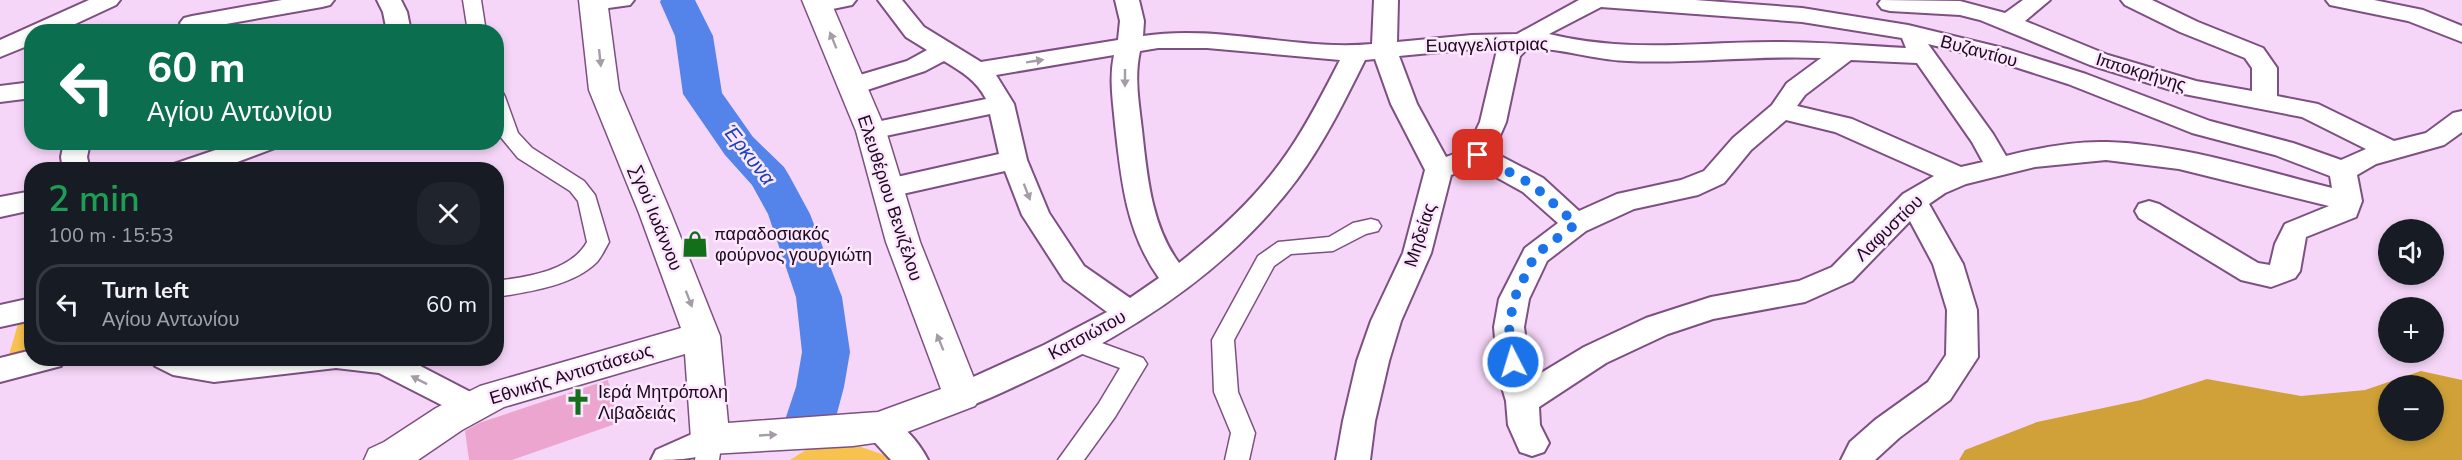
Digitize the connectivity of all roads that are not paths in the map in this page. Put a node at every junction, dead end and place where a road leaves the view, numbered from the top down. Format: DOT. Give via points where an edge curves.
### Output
graph roads {
  1 [pos="108,0"];
  2 [pos="322,0"];
  3 [pos="389,0"];
  4 [pos="472,0"];
  5 [pos="890,0"];
  6 [pos="1127,0"];
  7 [pos="1386,0"];
  8 [pos="1598,0"];
  9 [pos="2038,0"];
  10 [pos="2133,0"];
  11 [pos="2338,0"];
  12 [pos="603,1"];
  13 [pos="826,2"];
  14 [pos="1889,2"];
  15 [pos="2009,22"];
  16 [pos="192,23"];
  17 [pos="55,24"];
  18 [pos="397,24"];
  19 [pos="476,24"];
  20 [pos="1908,32"];
  21 [pos="2462,35"];
  22 [pos="24,38"];
  23 [pos="1522,40"];
  24 [pos="1126,46"];
  25 [pos="0,50"];
  26 [pos="944,51"];
  27 [pos="1370,51"];
  28 [pos="1844,53"];
  29 [pos="1924,56"];
  30 [pos="977,70"];
  31 [pos="852,86"];
  32 [pos="24,91"];
  33 [pos="0,94"];
  34 [pos="2264,100"];
  35 [pos="1001,104"];
  36 [pos="1781,111"];
  37 [pos="2462,119"];
  38 [pos="504,120"];
  39 [pos="871,131"];
  40 [pos="245,150"];
  41 [pos="2390,150"];
  42 [pos="1478,155"];
  43 [pos="1014,160"];
  44 [pos="211,162"];
  45 [pos="1999,167"];
  46 [pos="1438,170"];
  47 [pos="2343,171"];
  48 [pos="1958,177"];
  49 [pos="889,188"];
  50 [pos="1913,201"];
  51 [pos="2348,201"];
  52 [pos="24,202"];
  53 [pos="0,207"];
  54 [pos="2149,212"];
  55 [pos="1576,224"];
  56 [pos="1371,226"];
  57 [pos="1176,280"];
  58 [pos="504,287"];
  59 [pos="24,311"];
  60 [pos="1129,313"];
  61 [pos="0,316"];
  62 [pos="702,336"];
  63 [pos="1077,343"];
  64 [pos="24,364"];
  65 [pos="184,366"];
  66 [pos="253,366"];
  67 [pos="392,366"];
  68 [pos="0,370"];
  69 [pos="962,396"];
  70 [pos="1522,401"];
  71 [pos="471,407"];
  72 [pos="881,427"];
  73 [pos="1532,443"];
  74 [pos="709,449"];
  75 [pos="383,460"];
  76 [pos="668,460"];
  77 [pos="911,460"];
  78 [pos="1070,460"];
  79 [pos="1237,460"];
  80 [pos="1353,460"];
  81 [pos="1858,460"];
  1 -- 17 [label="street"];
  2 -- 16 [label="street"];
  3 -- 18 [label="street"];
  4 -- 19 [label="street"];
  5 -- 26 [label="street" via="915,32"];
  6 -- 24 [label="street" via="1134,19"];
  7 -- 27 [label="street"];
  8 -- 20 [label="street, Βυζαντίου" via="1802,15"];
  8 -- 23 [label="street"];
  9 -- 15 [label="street"];
  10 -- 34 [label="street" via="2254,53 2265,65"];
  11 -- 21 [label="street" via="2415,15"];
  12 -- 62 [label="main road, Σγού Ιωάννου, one-way" via="604,90"];
  31 -- 13 [label="main road, Ελευθέριου Βενιζέλου, one-way"];
  14 -- 15 [label="street, Ιπποκρήνης" via="1960,8"];
  14 -- 20 [label="street"];
  15 -- 34 [label="street, Ιπποκρήνης" via="2099,60 2193,88"];
  20 -- 29 [label="street"];
  20 -- 47 [label="street, Βυζαντίου" via="2077,79 2201,127 2284,149"];
  22 -- 25 [label="street"];
  23 -- 27 [label="street, Ευαγγελίστριας"];
  23 -- 28 [label="street, Ευαγγελίστριας" via="1629,54 1782,49"];
  23 -- 42 [label="street" via="1508,54 1494,122"];
  24 -- 27 [label="street, Ευαγγελίστριας" via="1158,41 1207,41 1283,49"];
  30 -- 24 [label="street, Ευαγγελίστριας, one-way"];
  24 -- 57 [label="street, one-way" via="1124,71 1135,189 1147,234 1160,261"];
  26 -- 30 [label="street"];
  26 -- 31 [label="street" via="916,66"];
  27 -- 46 [label="street" via="1404,104"];
  27 -- 57 [label="street, Κατσιώτου" via="1325,111 1289,170 1246,222"];
  28 -- 29 [label="street, Ευαγγελίστριας"];
  28 -- 36 [label="street" via="1796,89"];
  29 -- 45 [label="street"];
  30 -- 35 [label="street" via="990,83"];
  31 -- 39 [label="main road, Ελευθέριου Βενιζέλου"];
  32 -- 33 [label="street"];
  34 -- 41 [label="street, Ιπποκρήνης" via="2309,110"];
  35 -- 39 [label="street"];
  35 -- 43 [label="street"];
  36 -- 48 [label="street" via="1843,125"];
  36 -- 55 [label="street" via="1742,144 1714,177 1688,188 1628,201"];
  37 -- 41 [label="street" via="2434,139"];
  38 -- 58 [label="street" via="509,135 525,153 577,186 588,200 598,242 590,256 569,268 541,281"];
  39 -- 49 [label="main road, Ελευθέριου Βενιζέλου"];
  40 -- 44 [label="street"];
  41 -- 47 [label="street"];
  42 -- 46 [label="street"];
  42 -- 55 [label="street" via="1533,185"];
  43 -- 49 [label="street"];
  43 -- 60 [label="street, one-way" via="1036,215 1074,273"];
  45 -- 48 [label="street, Λαφυστίου"];
  45 -- 51 [label="street, Λαφυστίου" via="2035,158 2106,151 2179,160"];
  46 -- 80 [label="street, Μηδείας" via="1417,253 1386,321 1373,361"];
  47 -- 51 [label="street"];
  48 -- 50 [label="street, Λαφυστίου"];
  69 -- 49 [label="main road, Ελευθέριου Βενιζέλου, one-way" via="903,242"];
  50 -- 70 [label="street, Λαφυστίου" via="1842,274 1806,291 1711,308 1657,326 1595,355"];
  50 -- 81 [label="street" via="1951,273 1962,310 1962,357 1939,391 1887,429"];
  51 -- 54 [label="street" via="2346,210 2295,231 2285,271 2271,276 2251,273"];
  52 -- 53 [label="street"];
  55 -- 70 [label="street" via="1535,255 1514,299 1509,327 1514,374"];
  56 -- 79 [label="street" via="1359,228 1333,244 1286,247 1266,261 1223,340 1226,392 1243,433"];
  57 -- 60 [label="street, Κατσιώτου"];
  59 -- 61 [label="street"];
  60 -- 63 [label="street, Κατσιώτου"];
  62 -- 71 [label="main road, Εθνικής Αντιστάσεως" via="493,396"];
  62 -- 74 [label="main road, Σγού Ιωάννου"];
  63 -- 69 [label="street, Κατσιώτου"];
  63 -- 78 [label="street" via="1135,364"];
  64 -- 68 [label="street"];
  65 -- 66 [label="street" via="214,370"];
  71 -- 67 [label="street, one-way"];
  69 -- 72 [label="main road, Κατσιώτου"];
  70 -- 73 [label="street" via="1524,425"];
  71 -- 75 [label="main road, Εθνικής Αντιστάσεως"];
  74 -- 72 [label="main road, Κατσιώτου, one-way"];
  72 -- 77 [label="street"];
  74 -- 76 [label="street"];
}
